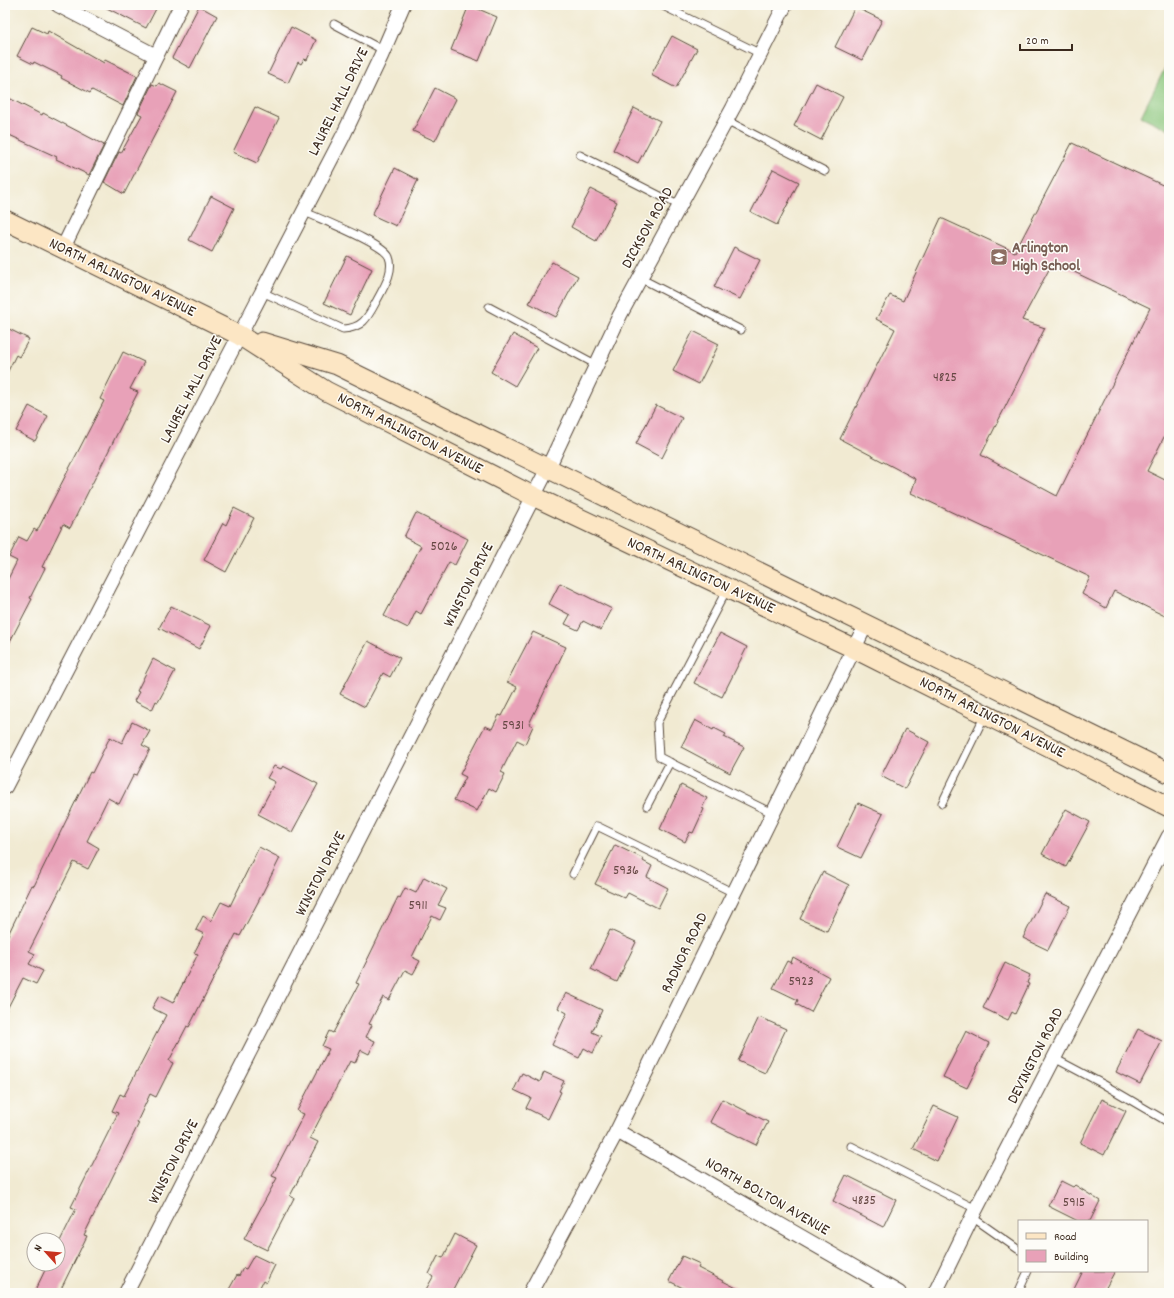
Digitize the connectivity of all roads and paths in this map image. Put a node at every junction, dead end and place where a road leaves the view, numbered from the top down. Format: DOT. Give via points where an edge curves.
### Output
graph roads {
  1 [pos="58,5"];
  2 [pos="181,5"];
  3 [pos="403,5"];
  4 [pos="661,5"];
  5 [pos="785,5"];
  6 [pos="334,24"];
  7 [pos="384,50"];
  8 [pos="761,54"];
  9 [pos="156,56"];
  10 [pos="726,120"];
  11 [pos="580,155"];
  12 [pos="825,171"];
  13 [pos="680,206"];
  14 [pos="303,211"];
  15 [pos="5,220"];
  16 [pos="63,248"];
  17 [pos="640,278"];
  18 [pos="262,292"];
  19 [pos="489,307"];
  20 [pos="741,330"];
  21 [pos="239,335"];
  22 [pos="597,365"];
  23 [pos="547,470"];
  24 [pos="533,496"];
  25 [pos="727,588"];
  26 [pos="865,626"];
  27 [pos="853,648"];
  28 [pos="986,715"];
  29 [pos="670,762"];
  30 [pos="1169,773"];
  31 [pos="5,787"];
  32 [pos="942,803"];
  33 [pos="647,806"];
  34 [pos="1169,807"];
  35 [pos="772,813"];
  36 [pos="1169,836"];
  37 [pos="572,874"];
  38 [pos="734,893"];
  39 [pos="1054,1058"];
  40 [pos="1168,1122"];
  41 [pos="617,1131"];
  42 [pos="851,1146"];
  43 [pos="974,1213"];
  44 [pos="1018,1249"];
  45 [pos="1028,1272"];
  46 [pos="126,1293"];
  47 [pos="530,1293"];
  48 [pos="899,1293"];
  49 [pos="935,1293"];
  50 [pos="1018,1293"];
  1 -- 9 [label="street"];
  2 -- 9 [label="street"];
  3 -- 7 [label="street, LAUREL HALL DRIVE"];
  4 -- 8 [label="lane"];
  5 -- 8 [label="street, DICKSON ROAD"];
  6 -- 7 [label="lane"];
  7 -- 14 [label="street, LAUREL HALL DRIVE" via="342,138"];
  8 -- 10 [label="street, DICKSON ROAD"];
  9 -- 16 [label="street"];
  10 -- 12 [label="lane"];
  10 -- 13 [label="street, DICKSON ROAD"];
  11 -- 13 [label="lane"];
  13 -- 17 [label="street, DICKSON ROAD"];
  14 -- 18 [label="street, LAUREL HALL DRIVE"];
  14 -- 18 [label="lane" via="383,249 389,257 390,266 388,278 376,302 364,322 354,328 343,329"];
  15 -- 16 [label="main road, NORTH ARLINGTON AVENUE"];
  16 -- 21 [label="main road, NORTH ARLINGTON AVENUE"];
  17 -- 20 [label="lane"];
  17 -- 22 [label="street, DICKSON ROAD"];
  18 -- 21 [label="street, LAUREL HALL DRIVE"];
  19 -- 22 [label="lane"];
  21 -- 23 [label="main road, NORTH ARLINGTON AVENUE" via="337,365"];
  21 -- 24 [label="main road, NORTH ARLINGTON AVENUE" via="326,391"];
  21 -- 31 [label="street, LAUREL HALL DRIVE"];
  22 -- 23 [label="street, DICKSON ROAD"];
  23 -- 24 [label="street, WINSTON DRIVE"];
  23 -- 26 [label="main road, NORTH ARLINGTON AVENUE"];
  24 -- 25 [label="main road, NORTH ARLINGTON AVENUE"];
  24 -- 46 [label="street, WINSTON DRIVE"];
  25 -- 27 [label="main road, NORTH ARLINGTON AVENUE"];
  25 -- 29 [label="lane" via="657,723 659,757"];
  26 -- 27 [label="street, RADNOR ROAD"];
  26 -- 30 [label="main road, NORTH ARLINGTON AVENUE"];
  27 -- 28 [label="main road, NORTH ARLINGTON AVENUE"];
  27 -- 35 [label="street, RADNOR ROAD"];
  28 -- 32 [label="lane"];
  28 -- 34 [label="main road, NORTH ARLINGTON AVENUE"];
  29 -- 33 [label="lane"];
  29 -- 35 [label="lane"];
  35 -- 38 [label="street, RADNOR ROAD"];
  36 -- 39 [label="street, DEVINGTON ROAD"];
  37 -- 38 [label="lane" via="597,826"];
  38 -- 41 [label="street, RADNOR ROAD"];
  39 -- 40 [label="lane"];
  39 -- 43 [label="street, DEVINGTON ROAD"];
  41 -- 47 [label="street, RADNOR ROAD"];
  41 -- 48 [label="street, NORTH BOLTON AVENUE"];
  42 -- 43 [label="lane"];
  43 -- 44 [label="lane"];
  43 -- 49 [label="street, DEVINGTON ROAD"];
  45 -- 50 [label="lane"];
}
